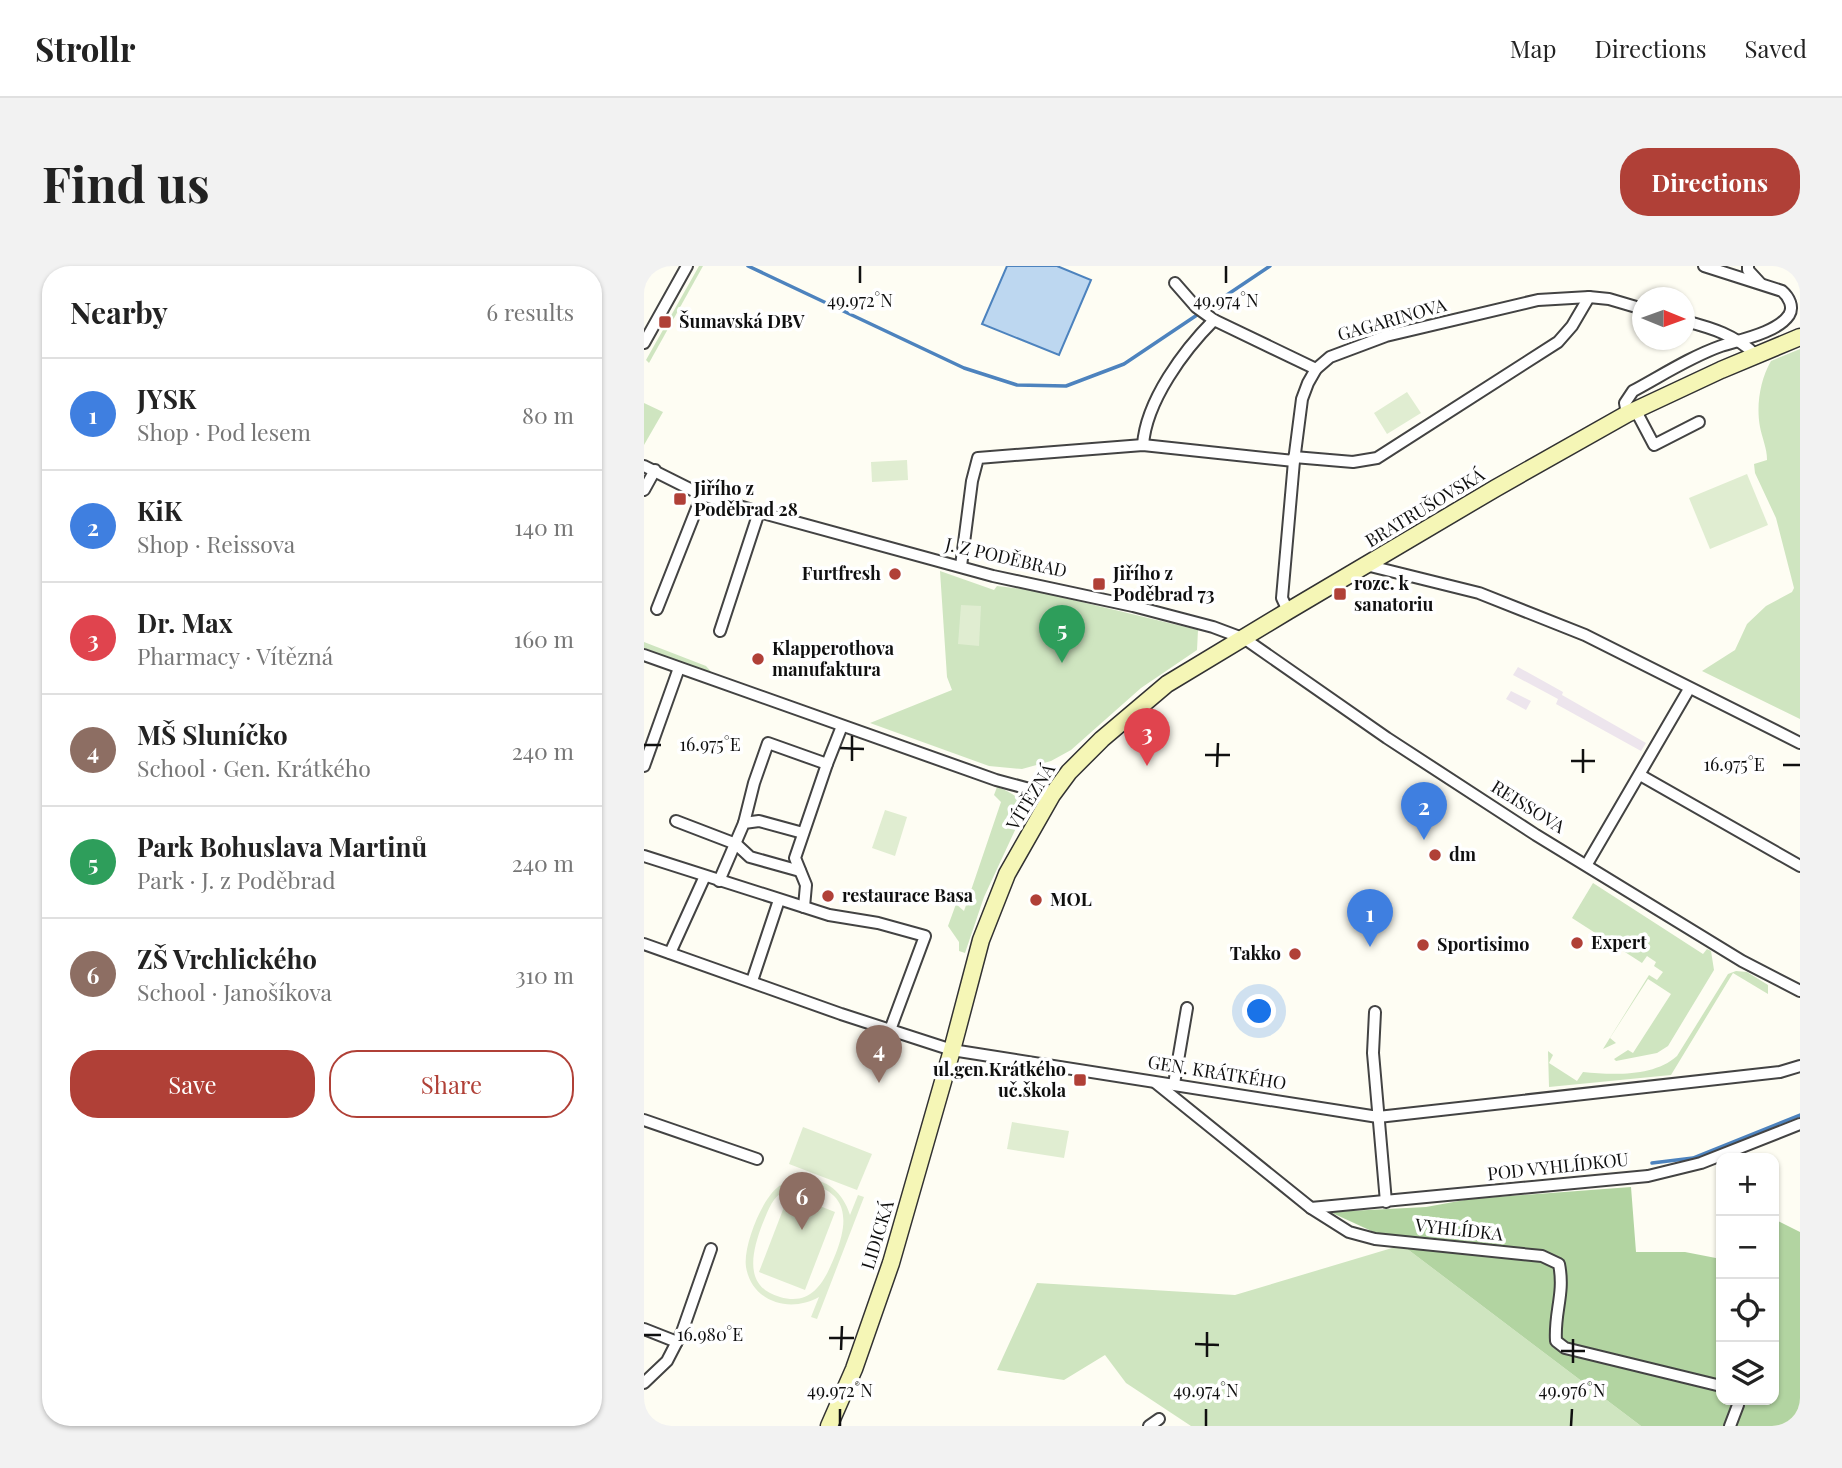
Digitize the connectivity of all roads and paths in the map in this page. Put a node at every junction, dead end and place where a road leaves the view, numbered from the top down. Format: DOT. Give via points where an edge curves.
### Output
graph roads {
  1 [pos="687,266"];
  2 [pos="1704,266"];
  3 [pos="1748,266"];
  4 [pos="1175,283"];
  5 [pos="1762,285"];
  6 [pos="1589,297"];
  7 [pos="1632,306"];
  8 [pos="1210,318"];
  9 [pos="1695,324"];
  10 [pos="1800,337"];
  11 [pos="1741,341"];
  12 [pos="644,343"];
  13 [pos="1755,355"];
  14 [pos="1316,369"];
  15 [pos="1632,412"];
  16 [pos="1699,422"];
  17 [pos="1143,444"];
  18 [pos="1294,459"];
  19 [pos="648,466"];
  20 [pos="644,490"];
  21 [pos="702,495"];
  22 [pos="759,512"];
  23 [pos="1366,565"];
  24 [pos="961,566"];
  25 [pos="657,609"];
  26 [pos="1288,611"];
  27 [pos="720,631"];
  28 [pos="1245,639"];
  29 [pos="644,655"];
  30 [pos="679,668"];
  31 [pos="1689,689"];
  32 [pos="842,726"];
  33 [pos="1800,743"];
  34 [pos="827,764"];
  35 [pos="644,766"];
  36 [pos="1640,775"];
  37 [pos="1052,795"];
  38 [pos="676,821"];
  39 [pos="744,822"];
  40 [pos="803,833"];
  41 [pos="736,844"];
  42 [pos="644,856"];
  43 [pos="1587,864"];
  44 [pos="1800,866"];
  45 [pos="800,871"];
  46 [pos="705,876"];
  47 [pos="719,881"];
  48 [pos="779,900"];
  49 [pos="804,907"];
  50 [pos="644,944"];
  51 [pos="670,953"];
  52 [pos="752,981"];
  53 [pos="1800,991"];
  54 [pos="1187,1009"];
  55 [pos="1375,1012"];
  56 [pos="890,1030"];
  57 [pos="952,1050"];
  58 [pos="1800,1066"];
  59 [pos="1154,1081"];
  60 [pos="1174,1084"];
  61 [pos="1378,1117"];
  62 [pos="644,1120"];
  63 [pos="1800,1124"];
  64 [pos="757,1159"];
  65 [pos="1386,1202"];
  66 [pos="1311,1208"];
  67 [pos="711,1249"];
  68 [pos="644,1329"];
  69 [pos="677,1342"];
  70 [pos="644,1382"];
  71 [pos="1716,1385"];
  72 [pos="1738,1405"];
  73 [pos="828,1426"];
  74 [pos="1730,1426"];
  1 -- 12 [label="street"];
  2 -- 5 [label="street"];
  3 -- 5 [label="street"];
  4 -- 8 [label="street"];
  5 -- 11 [label="street" via="1788,296 1791,310 1775,326"];
  6 -- 7 [label="street, GAGARINOVA"];
  6 -- 14 [label="street, GAGARINOVA" via="1538,300 1386,336 1346,349"];
  6 -- 18 [label="street" via="1558,342 1377,458 1353,463"];
  8 -- 14 [label="street"];
  8 -- 17 [label="street" via="1159,397"];
  9 -- 11 [label="street"];
  10 -- 13 [label="main road, BRATRUŠOVSKÁ"];
  11 -- 13 [label="street"];
  11 -- 15 [label="street" via="1720,346 1633,391 1625,403"];
  13 -- 15 [label="main road, BRATRUŠOVSKÁ"];
  14 -- 18 [label="street" via="1302,399"];
  15 -- 16 [label="street" via="1654,445"];
  15 -- 23 [label="main road, BRATRUŠOVSKÁ"];
  17 -- 18 [label="street"];
  17 -- 24 [label="street" via="978,458"];
  18 -- 26 [label="street" via="1282,598"];
  19 -- 20 [label="street, J. Z PODĚBRAD"];
  19 -- 21 [label="street, J. Z PODĚBRAD"];
  21 -- 22 [label="street, J. Z PODĚBRAD"];
  21 -- 25 [label="street"];
  22 -- 24 [label="street, J. Z PODĚBRAD"];
  22 -- 27 [label="street"];
  23 -- 26 [label="main road, BRATRUŠOVSKÁ"];
  23 -- 31 [label="street" via="1479,593 1585,635"];
  24 -- 28 [label="street, J. Z PODĚBRAD" via="1133,606"];
  26 -- 28 [label="main road, BRATRUŠOVSKÁ"];
  28 -- 37 [label="main road, VÍTĚZNÁ" via="1167,684 1102,739"];
  28 -- 43 [label="street, REISSOVA" via="1387,738"];
  29 -- 30 [label="street"];
  30 -- 32 [label="street"];
  30 -- 35 [label="street"];
  31 -- 33 [label="street"];
  31 -- 36 [label="street"];
  32 -- 34 [label="street"];
  32 -- 37 [label="street"];
  34 -- 39 [label="street" via="768,743"];
  34 -- 40 [label="street"];
  36 -- 43 [label="street"];
  36 -- 44 [label="street"];
  37 -- 57 [label="main road, VÍTĚZNÁ" via="1003,885 981,940"];
  38 -- 41 [label="street"];
  39 -- 40 [label="street" via="759,821"];
  39 -- 41 [label="street"];
  40 -- 45 [label="street" via="795,858"];
  41 -- 45 [label="street" via="750,857"];
  41 -- 47 [label="street"];
  42 -- 46 [label="street"];
  43 -- 53 [label="street, REISSOVA" via="1742,961"];
  45 -- 49 [label="street" via="806,885"];
  46 -- 47 [label="street"];
  46 -- 51 [label="street"];
  47 -- 48 [label="street"];
  48 -- 49 [label="street"];
  48 -- 52 [label="street"];
  49 -- 56 [label="street" via="925,936"];
  50 -- 51 [label="street, GEN. KRÁTKÉHO"];
  51 -- 52 [label="street, GEN. KRÁTKÉHO"];
  52 -- 56 [label="street, GEN. KRÁTKÉHO"];
  54 -- 60 [label="street"];
  55 -- 61 [label="street"];
  56 -- 57 [label="street, GEN. KRÁTKÉHO"];
  57 -- 59 [label="street, GEN. KRÁTKÉHO"];
  57 -- 73 [label="main road, LIDICKÁ" via="891,1263 854,1369"];
  58 -- 61 [label="street, GEN. KRÁTKÉHO" via="1780,1072"];
  59 -- 60 [label="street, GEN. KRÁTKÉHO"];
  59 -- 66 [label="street, VYHLÍDKA"];
  60 -- 61 [label="street, GEN. KRÁTKÉHO"];
  61 -- 65 [label="street"];
  62 -- 64 [label="street"];
  63 -- 65 [label="street, POD VYHLÍDKOU" via="1701,1163 1648,1176"];
  65 -- 66 [label="street, POD VYHLÍDKOU"];
  66 -- 71 [label="street, VYHLÍDKA" via="1349,1232 1375,1239 1542,1256 1559,1264 1563,1284 1556,1341 1565,1348"];
  67 -- 69 [label="street"];
  68 -- 69 [label="street"];
  69 -- 70 [label="street" via="667,1361"];
  72 -- 74 [label="street"];
}
